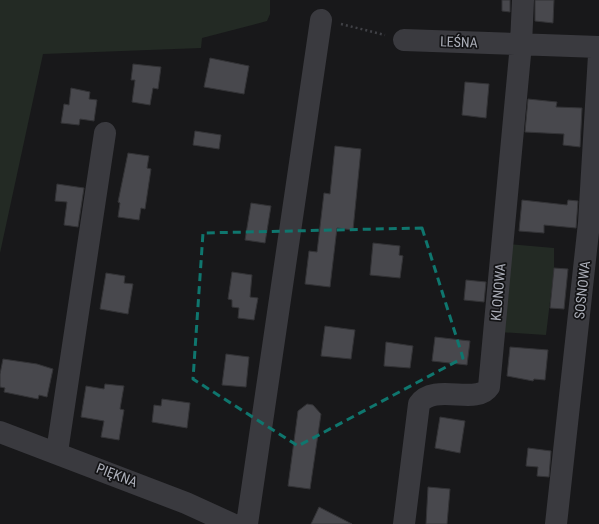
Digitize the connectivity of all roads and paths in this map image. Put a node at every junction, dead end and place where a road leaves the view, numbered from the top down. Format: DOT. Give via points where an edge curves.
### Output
graph roads {
  1 [pos="523,0"];
  2 [pos="321,20"];
  3 [pos="404,40"];
  4 [pos="521,44"];
  5 [pos="599,47"];
  6 [pos="599,55"];
  7 [pos="105,133"];
  8 [pos="0,432"];
  9 [pos="57,452"];
  10 [pos="232,524"];
  11 [pos="247,524"];
  12 [pos="404,524"];
  13 [pos="556,524"];
  1 -- 4 [label="street, KLONOWA"];
  2 -- 3 [label="path"];
  2 -- 11 [label="street"];
  3 -- 4 [label="street, LEŚNA"];
  4 -- 5 [label="street, LEŚNA"];
  4 -- 12 [label="street, KLONOWA" via="489,387 486,391 476,394 440,394 425,398 419,404"];
  6 -- 13 [label="street, SOSNOWA" via="589,224"];
  7 -- 9 [label="street"];
  8 -- 9 [label="street, PIĘKNA"];
  9 -- 10 [label="street, PIĘKNA" via="186,502"];
}
